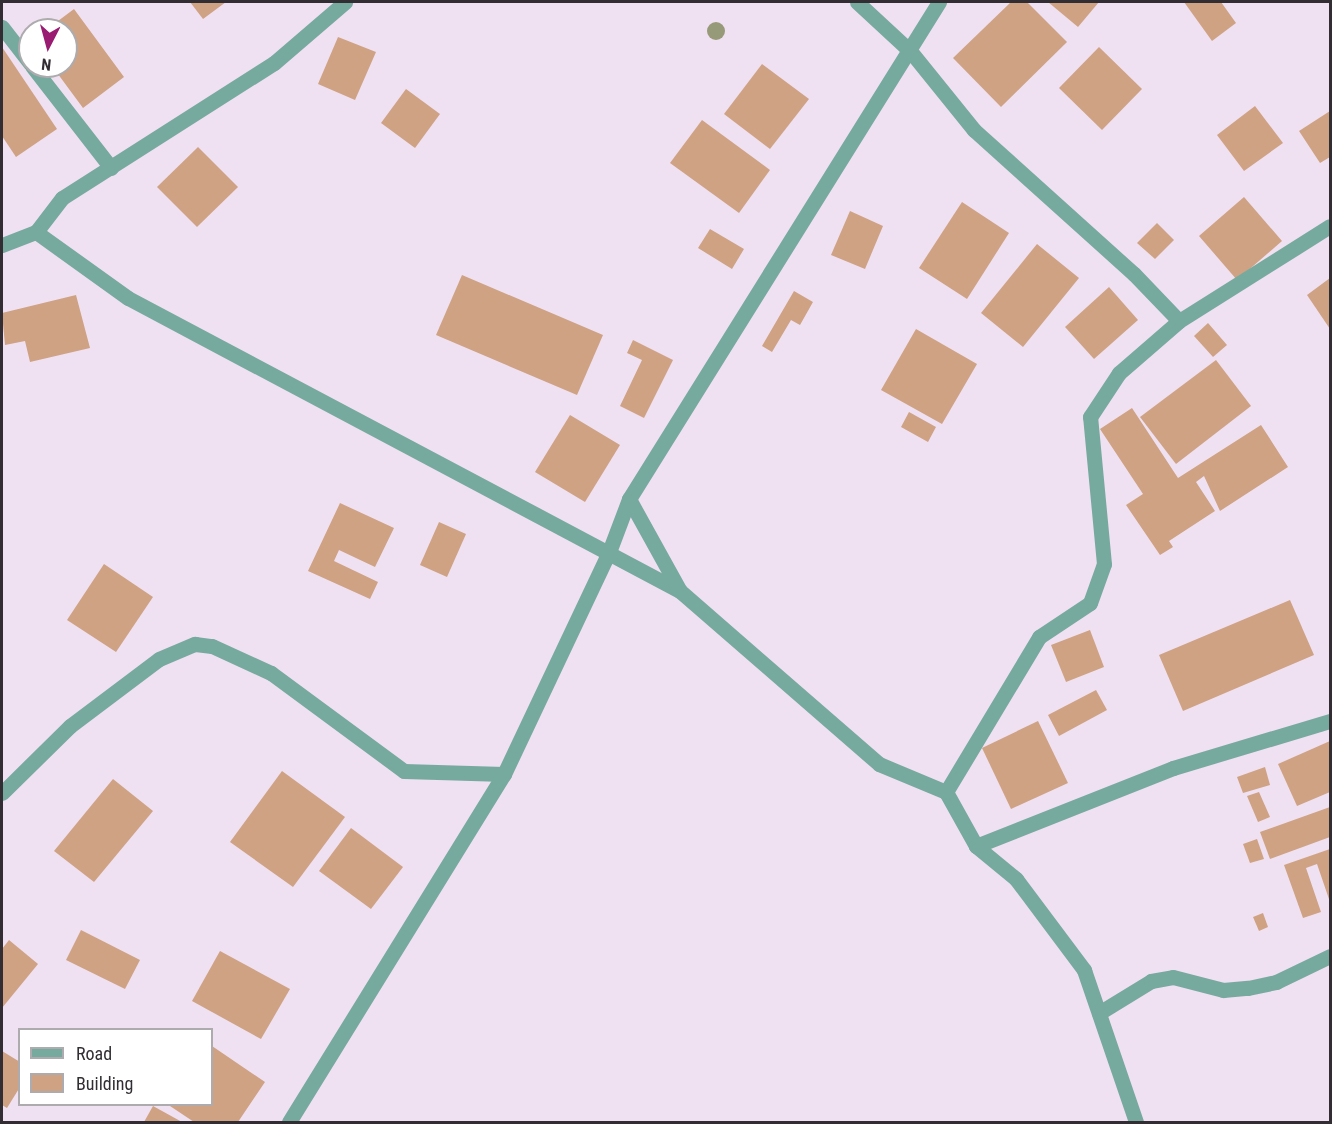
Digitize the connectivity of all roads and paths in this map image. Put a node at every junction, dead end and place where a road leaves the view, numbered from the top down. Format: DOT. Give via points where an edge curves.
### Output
graph roads {
  1 [pos="345,2"];
  2 [pos="856,2"];
  3 [pos="939,2"];
  4 [pos="2,27"];
  5 [pos="18,48"];
  6 [pos="911,52"];
  7 [pos="41,78"];
  8 [pos="111,168"];
  9 [pos="1330,226"];
  10 [pos="36,232"];
  11 [pos="2,245"];
  12 [pos="1179,321"];
  13 [pos="629,499"];
  14 [pos="609,552"];
  15 [pos="680,591"];
  16 [pos="1330,721"];
  17 [pos="504,774"];
  18 [pos="946,792"];
  19 [pos="2,793"];
  20 [pos="976,846"];
  21 [pos="1330,956"];
  22 [pos="1099,1013"];
  23 [pos="289,1122"];
  24 [pos="1136,1122"];
  1 -- 8 [label="street" via="274,63"];
  2 -- 6 [label="street"];
  3 -- 6 [label="street"];
  4 -- 5 [label="street"];
  6 -- 12 [label="street" via="974,130 1134,274"];
  6 -- 13 [label="street"];
  7 -- 8 [label="street"];
  8 -- 10 [label="street" via="62,198"];
  9 -- 12 [label="street"];
  10 -- 11 [label="street"];
  10 -- 14 [label="street" via="128,298"];
  12 -- 18 [label="street" via="1119,373 1090,417 1104,564 1090,603 1039,636"];
  13 -- 14 [label="street"];
  13 -- 15 [label="street"];
  14 -- 15 [label="street"];
  14 -- 17 [label="street"];
  15 -- 18 [label="street" via="879,764"];
  16 -- 20 [label="street" via="1173,768"];
  17 -- 19 [label="street" via="404,771 271,673 212,646 195,644 178,649 123,685 70,726"];
  17 -- 23 [label="street"];
  18 -- 20 [label="street"];
  20 -- 22 [label="street" via="1016,879 1084,970"];
  21 -- 22 [label="street" via="1309,962 1276,982 1248,988 1223,990 1173,977 1151,981"];
  22 -- 24 [label="street"];
}
